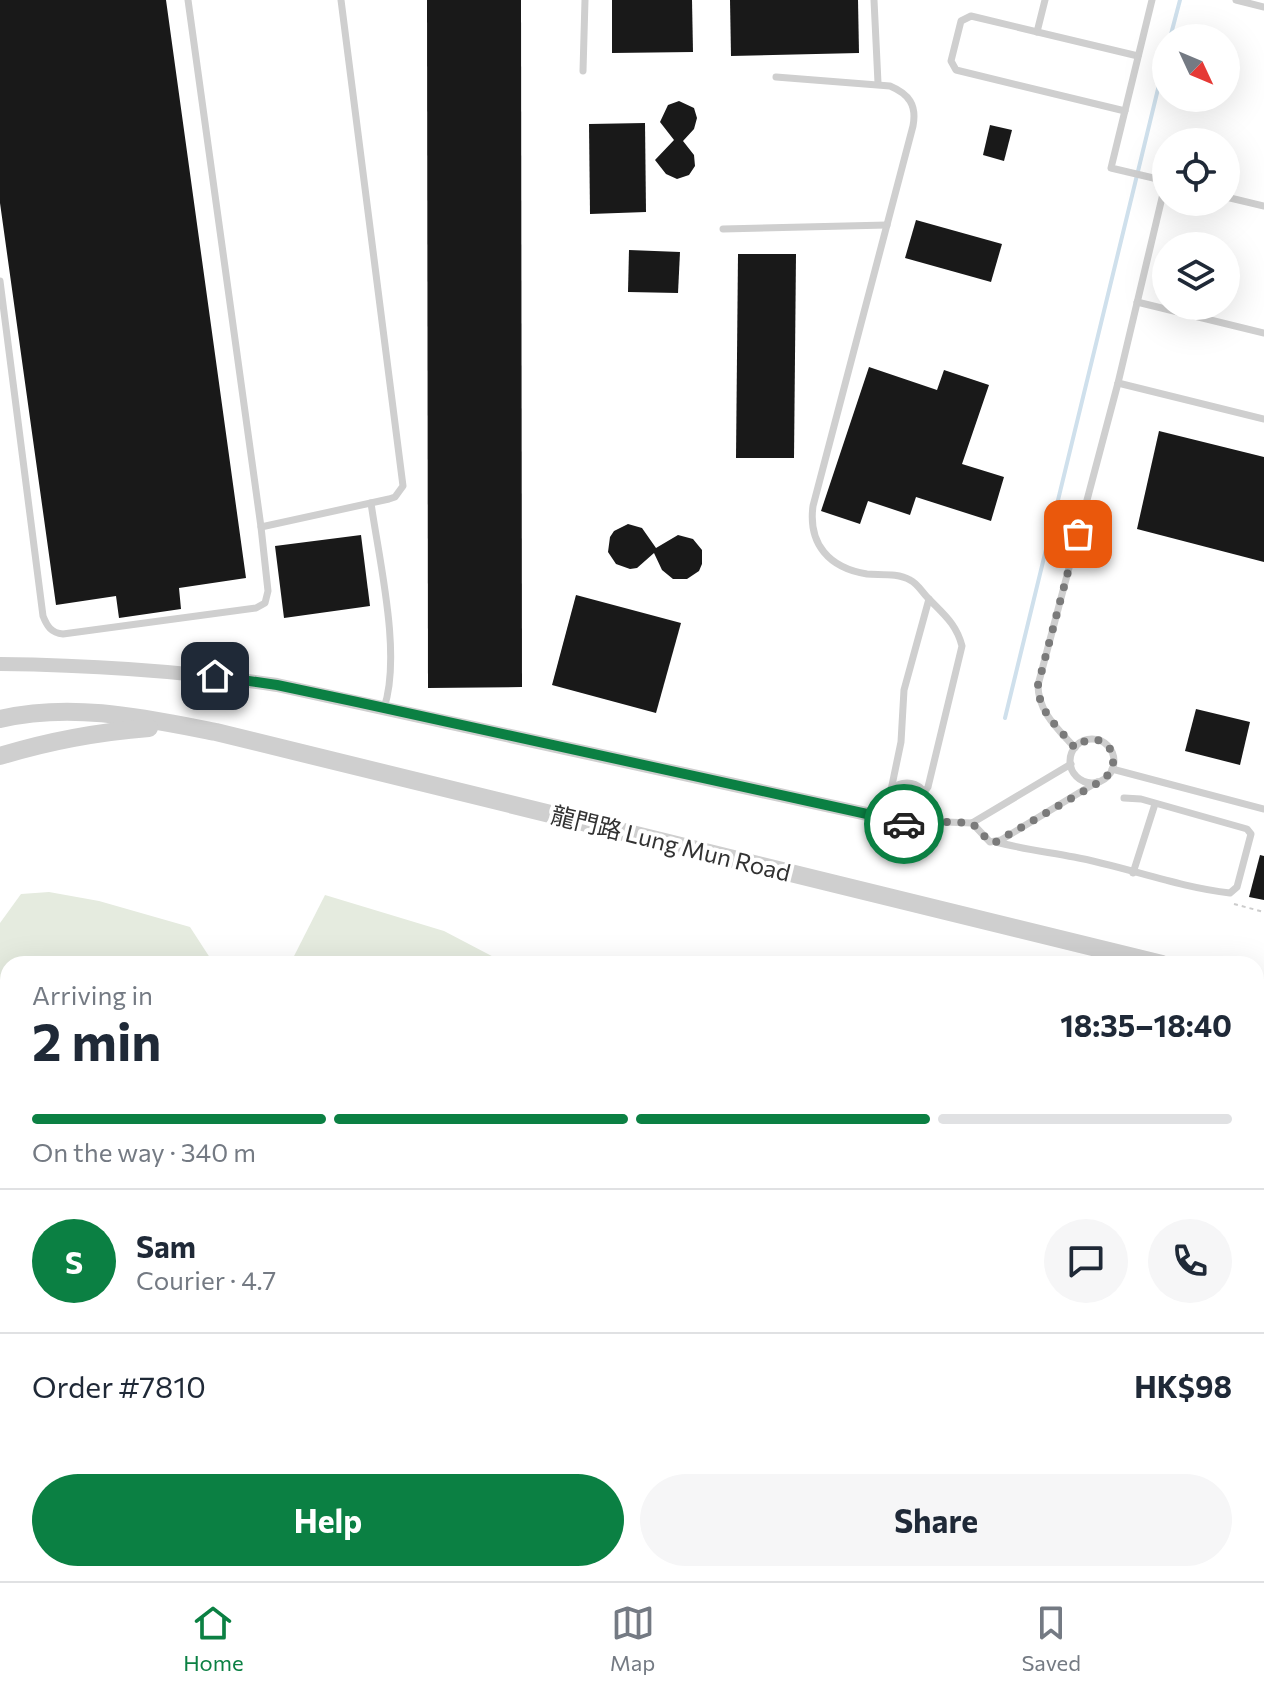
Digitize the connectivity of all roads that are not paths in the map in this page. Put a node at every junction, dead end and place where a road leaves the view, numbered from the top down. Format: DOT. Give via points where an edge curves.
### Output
graph roads {
  1 [pos="188,0"];
  2 [pos="341,0"];
  3 [pos="585,0"];
  4 [pos="874,0"];
  5 [pos="1045,0"];
  6 [pos="1152,0"];
  7 [pos="1236,0"];
  8 [pos="1264,7"];
  9 [pos="1037,32"];
  10 [pos="1138,56"];
  11 [pos="583,71"];
  12 [pos="776,77"];
  13 [pos="878,83"];
  14 [pos="1125,111"];
  15 [pos="1240,200"];
  16 [pos="1264,206"];
  17 [pos="887,225"];
  18 [pos="723,229"];
  19 [pos="0,281"];
  20 [pos="1137,302"];
  21 [pos="1264,333"];
  22 [pos="1118,383"];
  23 [pos="1264,419"];
  24 [pos="371,503"];
  25 [pos="261,527"];
  26 [pos="929,599"];
  27 [pos="0,664"];
  28 [pos="384,708"];
  29 [pos="0,719"];
  30 [pos="180,725"];
  31 [pos="1075,748"];
  32 [pos="0,756"];
  33 [pos="1071,764"];
  34 [pos="1112,769"];
  35 [pos="1097,782"];
  36 [pos="891,790"];
  37 [pos="925,791"];
  38 [pos="1124,798"];
  39 [pos="1155,804"];
  40 [pos="1264,809"];
  41 [pos="889,813"];
  42 [pos="920,821"];
  43 [pos="972,823"];
  44 [pos="996,842"];
  45 [pos="1133,873"];
  46 [pos="1130,956"];
  1 -- 25 [label="lane"];
  2 -- 24 [label="lane" via="403,486 395,497"];
  3 -- 11 [label="lane"];
  4 -- 13 [label="lane"];
  5 -- 9 [label="lane"];
  6 -- 10 [label="lane"];
  7 -- 8 [label="lane"];
  9 -- 10 [label="lane"];
  9 -- 14 [label="lane" via="966,17 951,65"];
  10 -- 14 [label="lane"];
  12 -- 13 [label="lane"];
  13 -- 17 [label="lane" via="902,91 915,116"];
  14 -- 20 [label="lane" via="1111,168 1166,181"];
  15 -- 16 [label="lane"];
  17 -- 18 [label="lane"];
  17 -- 26 [label="lane" via="811,523 819,547 832,559 864,573 910,579"];
  19 -- 25 [label="lane" via="43,616 52,631 63,634 262,606 268,591"];
  20 -- 21 [label="lane"];
  20 -- 22 [label="lane"];
  22 -- 23 [label="lane"];
  22 -- 31 [label="lane" via="1038,685 1044,712"];
  24 -- 25 [label="lane"];
  24 -- 28 [label="lane" via="392,673"];
  26 -- 36 [label="lane" via="904,690"];
  26 -- 37 [label="lane" via="947,615 962,646"];
  27 -- 28 [label="street" via="185,672"];
  28 -- 41 [label="street" via="876,816"];
  29 -- 30 [label="street, 龍門路 Lung Mun Road" via="41,711 92,711"];
  30 -- 32 [label="street, 龍門路 Lung Mun Road" via="100,732"];
  30 -- 46 [label="street, 龍門路 Lung Mun Road"];
  31 -- 33 [label="lane"];
  31 -- 34 [label="lane" via="1086,740 1100,741 1110,749"];
  33 -- 35 [label="lane" via="1077,777"];
  33 -- 43 [label="lane"];
  34 -- 35 [label="lane"];
  34 -- 40 [label="lane"];
  35 -- 44 [label="lane"];
  36 -- 37 [label="lane" via="910,782"];
  36 -- 41 [label="lane"];
  37 -- 42 [label="lane" via="929,807"];
  38 -- 39 [label="lane"];
  39 -- 45 [label="lane"];
  39 -- 45 [label="lane" via="1247,829 1251,834 1237,887 1230,893"];
  41 -- 42 [label="lane" via="902,824"];
  42 -- 43 [label="lane"];
  43 -- 44 [label="lane"];
  44 -- 45 [label="lane"];
}
